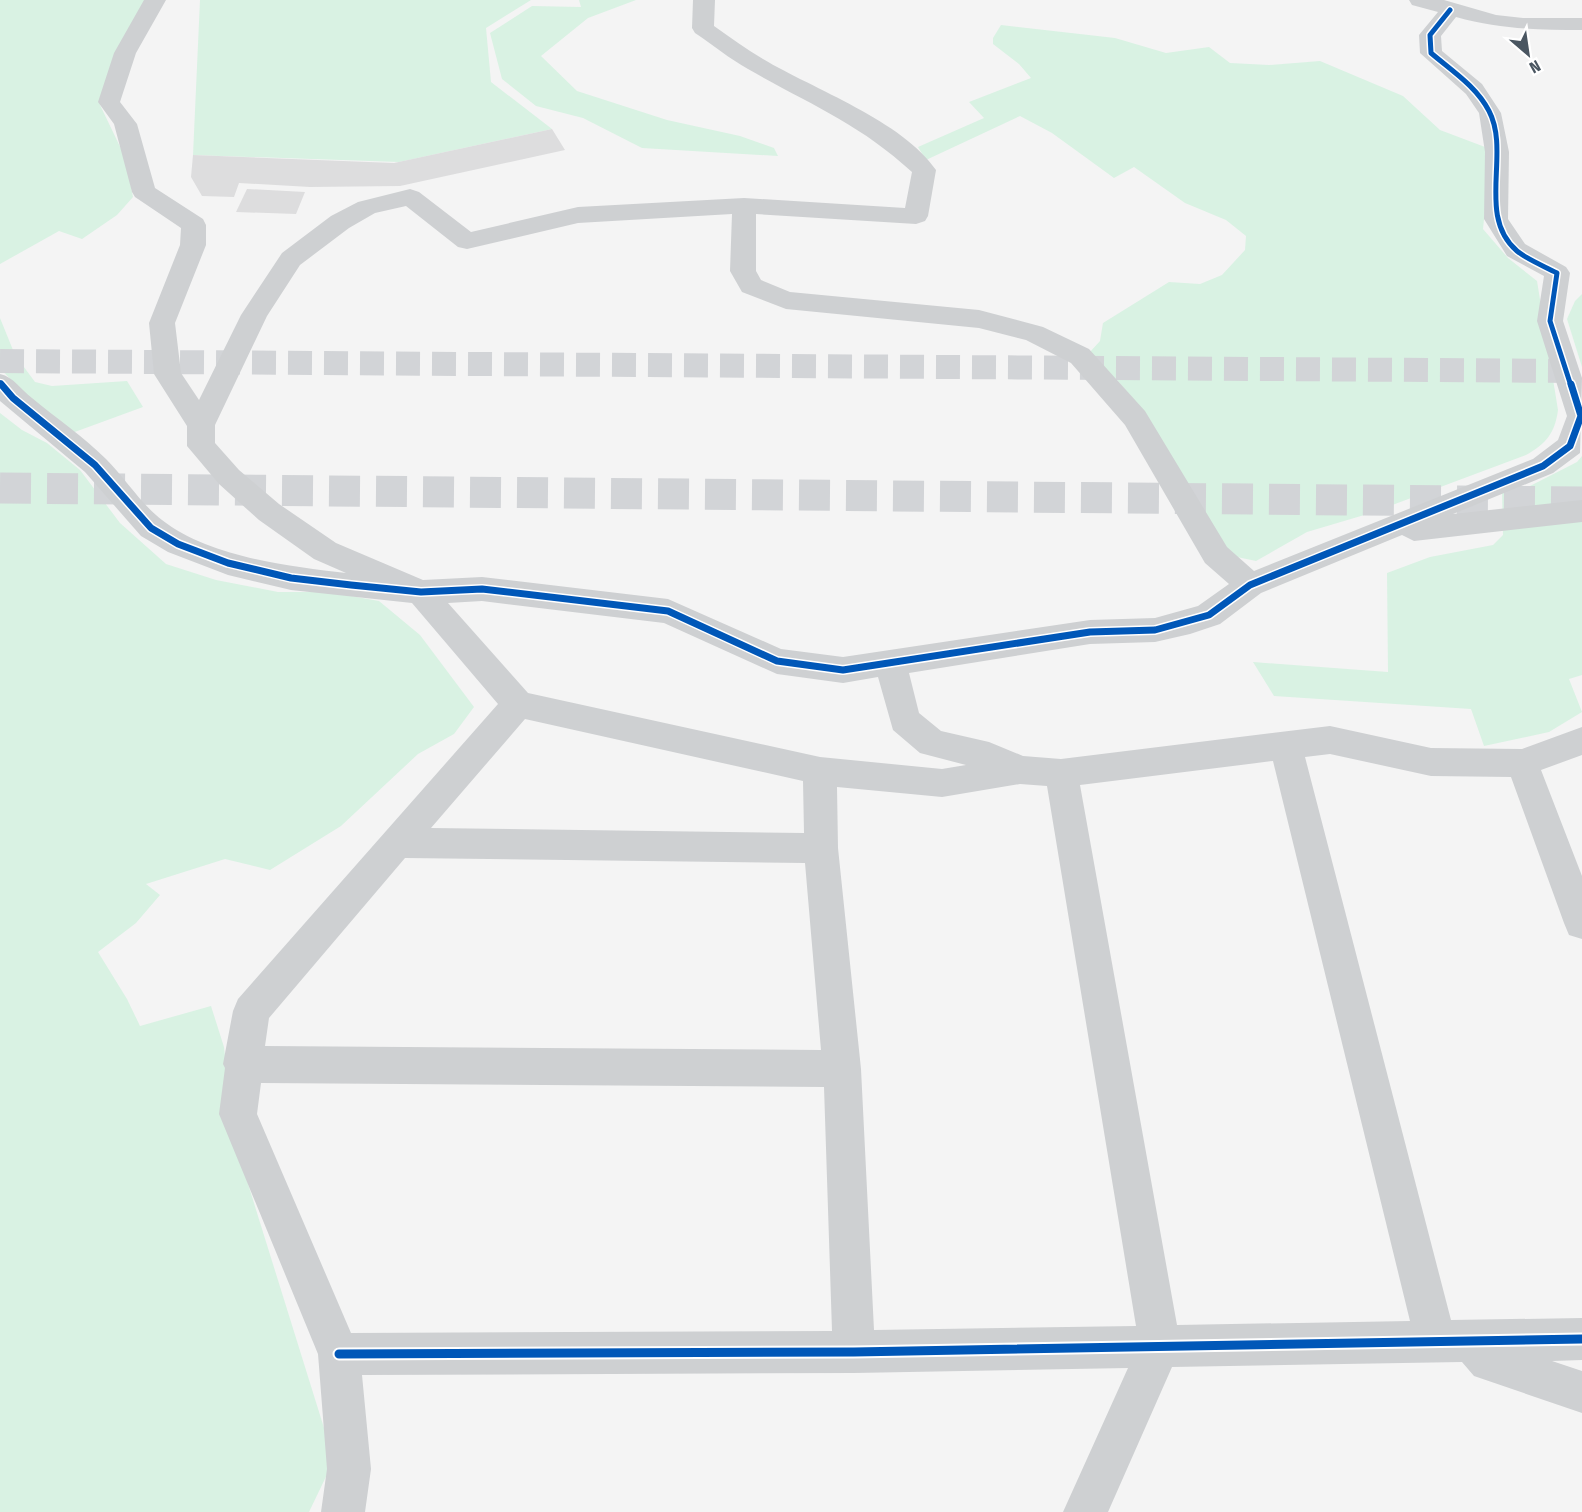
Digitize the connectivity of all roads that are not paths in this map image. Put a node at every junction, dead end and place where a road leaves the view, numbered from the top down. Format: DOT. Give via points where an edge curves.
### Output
graph roads {
  1 [pos="156,0"];
  2 [pos="704,0"];
  3 [pos="1420,0"];
  4 [pos="1450,10"];
  5 [pos="1582,24"];
  6 [pos="744,206"];
  7 [pos="1569,275"];
  8 [pos="0,383"];
  9 [pos="201,424"];
  10 [pos="1582,511"];
  11 [pos="1365,537"];
  12 [pos="1250,585"];
  13 [pos="421,592"];
  14 [pos="891,664"];
  15 [pos="518,704"];
  16 [pos="1582,741"];
  17 [pos="1286,746"];
  18 [pos="1522,763"];
  19 [pos="1020,770"];
  20 [pos="820,771"];
  21 [pos="1061,773"];
  22 [pos="398,843"];
  23 [pos="821,848"];
  24 [pos="1582,923"];
  25 [pos="242,1064"];
  26 [pos="842,1069"];
  27 [pos="1582,1340"];
  28 [pos="1454,1341"];
  29 [pos="1160,1345"];
  30 [pos="854,1352"];
  31 [pos="339,1354"];
  32 [pos="1582,1392"];
  33 [pos="343,1512"];
  34 [pos="1085,1512"];
  1 -- 9 [label="street" via="125,53 109,102 125,124 144,192 194,225 193,245 162,323 168,374"];
  2 -- 6 [label="street" via="703,28 755,64 856,117 893,142 924,170 916,216"];
  3 -- 4 [label="street"];
  4 -- 5 [label="street" via="1522,24"];
  4 -- 7 [label="street" via="1430,35 1431,53 1474,89 1490,113 1497,152 1496,219 1516,250"];
  6 -- 9 [label="street" via="579,215 468,241 410,197 367,207 291,259 254,315"];
  6 -- 12 [label="street" via="743,271 751,286 786,300 979,319 1034,333 1080,356 1135,418 1216,555"];
  7 -- 11 [label="street" via="1550,321 1581,416 1570,446 1543,466"];
  8 -- 13 [label="street" via="95,465 151,528 178,544 228,563 291,578"];
  9 -- 13 [label="street" via="201,446 269,512 325,551"];
  10 -- 11 [label="street"];
  11 -- 12 [label="street"];
  12 -- 14 [label="street" via="1209,615 1155,630 1089,632"];
  13 -- 14 [label="street" via="482,589 668,611 777,661 843,670"];
  13 -- 15 [label="street"];
  14 -- 19 [label="street" via="904,720 932,743 989,756"];
  15 -- 20 [label="street"];
  15 -- 22 [label="street"];
  16 -- 18 [label="street"];
  17 -- 18 [label="street" via="1330,740 1431,762"];
  17 -- 21 [label="street"];
  17 -- 28 [label="street"];
  18 -- 24 [label="street"];
  19 -- 20 [label="street" via="942,783"];
  19 -- 21 [label="street"];
  20 -- 23 [label="street"];
  21 -- 29 [label="street"];
  22 -- 23 [label="street"];
  22 -- 25 [label="street" via="251,1011"];
  23 -- 26 [label="street"];
  25 -- 26 [label="street"];
  25 -- 31 [label="street" via="238,1114"];
  26 -- 30 [label="street"];
  27 -- 28 [label="street"];
  28 -- 29 [label="street"];
  28 -- 32 [label="street" via="1490,1361"];
  29 -- 30 [label="street"];
  29 -- 34 [label="street"];
  30 -- 31 [label="street"];
  31 -- 33 [label="street" via="349,1469"];
}
